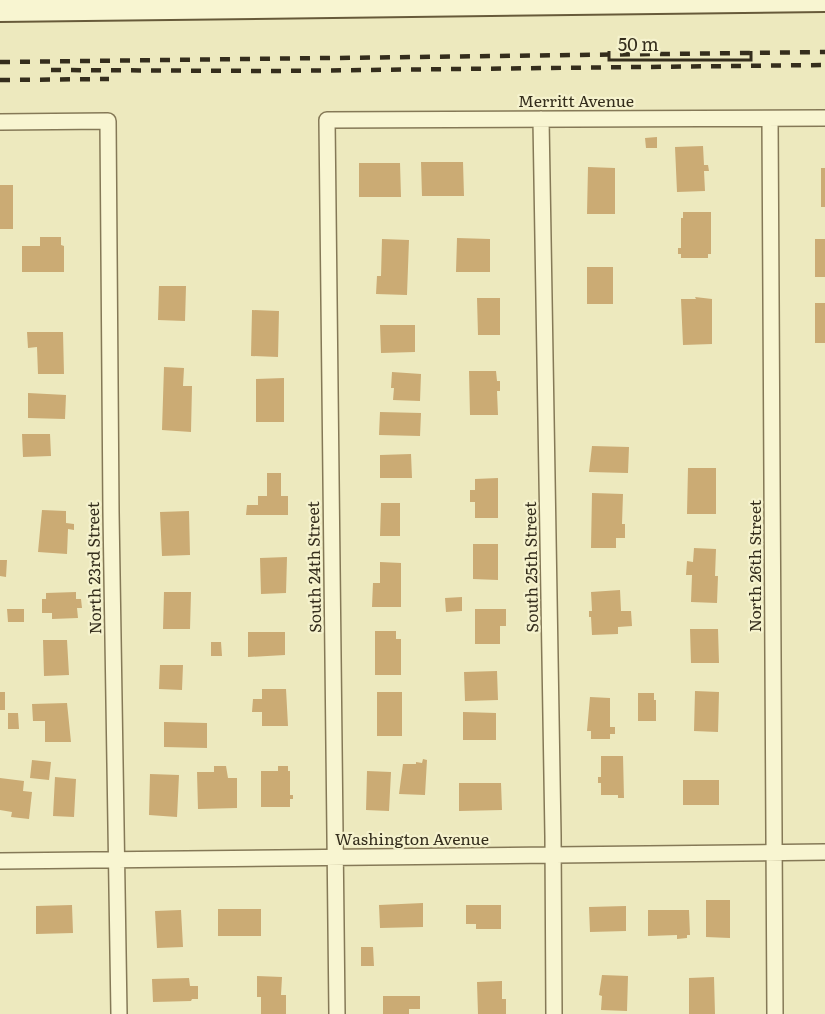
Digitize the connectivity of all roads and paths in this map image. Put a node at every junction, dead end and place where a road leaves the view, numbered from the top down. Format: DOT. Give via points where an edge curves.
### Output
graph roads {
  1 [pos="765,0"];
  2 [pos="825,0"];
  3 [pos="538,2"];
  4 [pos="323,4"];
  5 [pos="0,10"];
  6 [pos="825,118"];
  7 [pos="542,119"];
  8 [pos="770,119"];
  9 [pos="327,120"];
  10 [pos="0,122"];
  11 [pos="825,852"];
  12 [pos="773,853"];
  13 [pos="554,856"];
  14 [pos="335,857"];
  15 [pos="0,861"];
  16 [pos="116,861"];
  17 [pos="118,1014"];
  18 [pos="337,1014"];
  19 [pos="554,1014"];
  20 [pos="775,1014"];
  1 -- 2 [label="street"];
  1 -- 3 [label="street"];
  3 -- 4 [label="street"];
  4 -- 5 [label="street"];
  6 -- 8 [label="street, Merritt Avenue"];
  7 -- 8 [label="street, Merritt Avenue"];
  7 -- 9 [label="street, Merritt Avenue"];
  7 -- 13 [label="street, South 25th Street"];
  8 -- 12 [label="street, North 26th Street"];
  9 -- 14 [label="street, South 24th Street"];
  10 -- 16 [label="street, North 23rd Street" via="108,121"];
  11 -- 12 [label="street, Washington Avenue"];
  12 -- 13 [label="street, Washington Avenue"];
  12 -- 20 [label="street, North 26th Street"];
  13 -- 14 [label="street, Washington Avenue"];
  13 -- 19 [label="street, South 25th Street"];
  14 -- 16 [label="street, Washington Avenue"];
  14 -- 18 [label="street, South 24th Street"];
  15 -- 16 [label="street, Washington Avenue"];
  16 -- 17 [label="street, North 23rd Street"];
}
